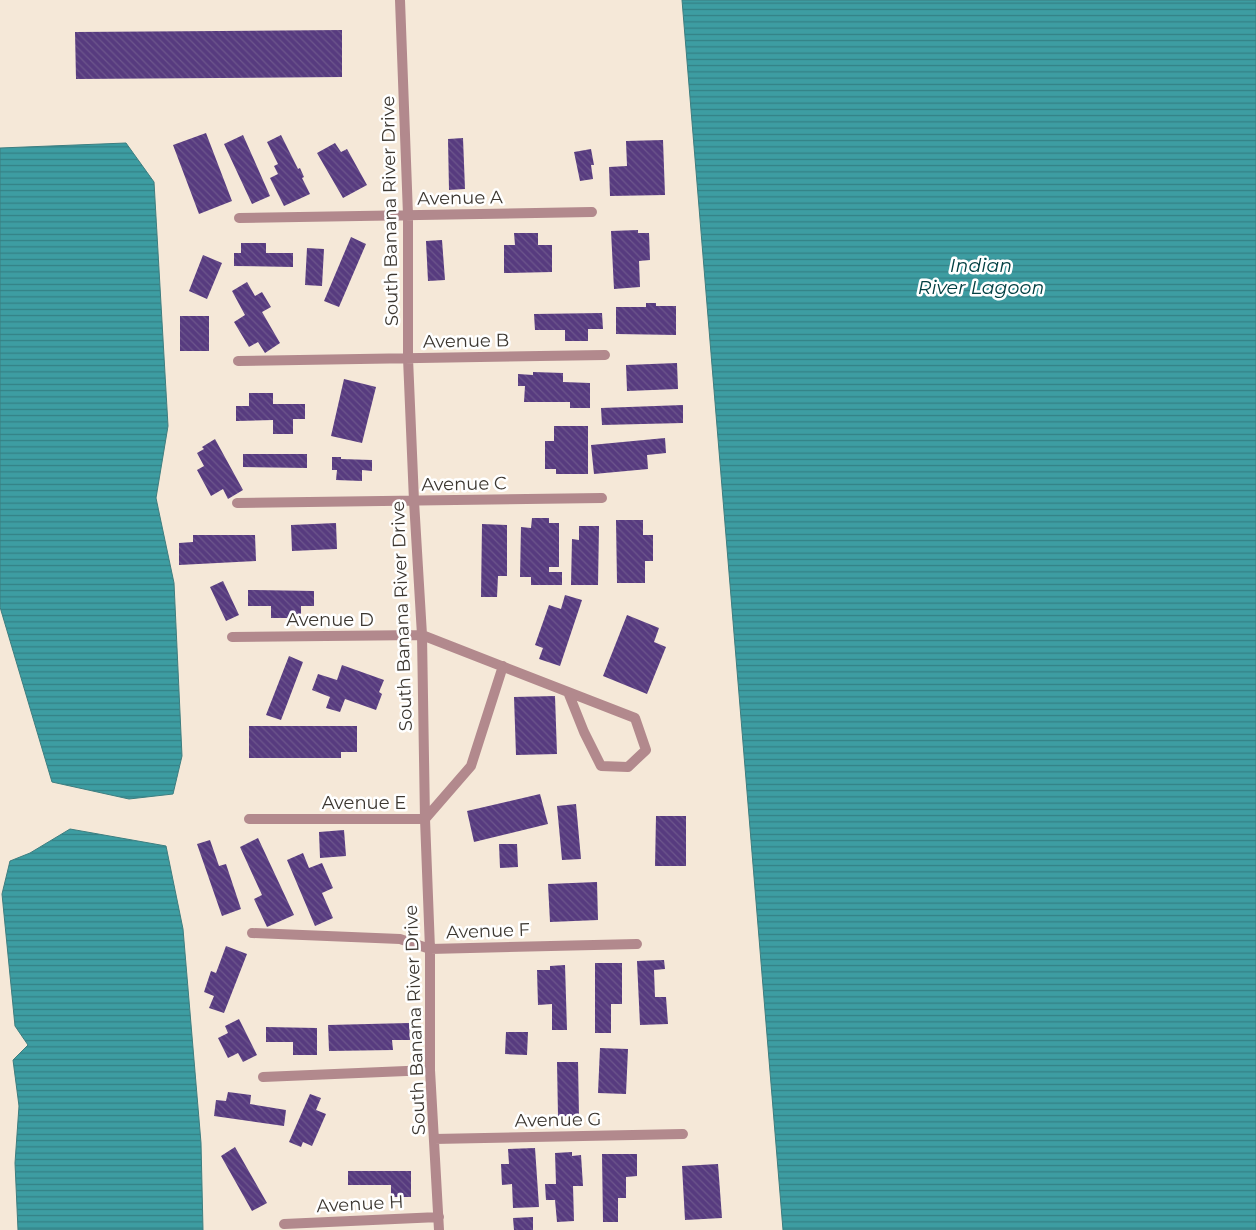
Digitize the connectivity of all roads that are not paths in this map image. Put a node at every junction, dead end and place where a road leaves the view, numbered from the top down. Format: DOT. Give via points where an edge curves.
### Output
graph roads {
  1 [pos="400,0"];
  2 [pos="592,212"];
  3 [pos="408,215"];
  4 [pos="239,218"];
  5 [pos="605,355"];
  6 [pos="408,358"];
  7 [pos="238,361"];
  8 [pos="602,498"];
  9 [pos="414,500"];
  10 [pos="236,502"];
  11 [pos="422,635"];
  12 [pos="232,637"];
  13 [pos="502,666"];
  14 [pos="568,692"];
  15 [pos="249,819"];
  16 [pos="425,819"];
  17 [pos="252,933"];
  18 [pos="637,944"];
  19 [pos="430,949"];
  20 [pos="430,1070"];
  21 [pos="263,1077"];
  22 [pos="683,1134"];
  23 [pos="434,1139"];
  24 [pos="439,1217"];
  25 [pos="284,1224"];
  26 [pos="439,1230"];
  1 -- 3 [label="street, South Banana River Drive"];
  2 -- 3 [label="street, Avenue A"];
  3 -- 4 [label="street, Avenue A"];
  3 -- 6 [label="street, South Banana River Drive"];
  5 -- 6 [label="street, Avenue B"];
  6 -- 7 [label="street, Avenue B"];
  6 -- 9 [label="street, South Banana River Drive"];
  8 -- 9 [label="street, Avenue C"];
  9 -- 10 [label="street, Avenue C"];
  9 -- 11 [label="street, South Banana River Drive"];
  11 -- 12 [label="street, Avenue D"];
  11 -- 13 [label="street, Avenue D"];
  11 -- 16 [label="street, South Banana River Drive"];
  13 -- 14 [label="street, Avenue D"];
  13 -- 16 [label="street, Avenue E" via="471,766"];
  14 -- 14 [label="street, Avenue D" via="601,766 628,767 646,750 635,718"];
  15 -- 16 [label="street, Avenue E"];
  16 -- 19 [label="street, South Banana River Drive"];
  17 -- 19 [label="street, Avenue F" via="400,939"];
  18 -- 19 [label="street, Avenue F"];
  19 -- 20 [label="street, South Banana River Drive"];
  20 -- 21 [label="street"];
  20 -- 23 [label="street, South Banana River Drive"];
  22 -- 23 [label="street, Avenue G"];
  23 -- 24 [label="street, South Banana River Drive"];
  24 -- 25 [label="street, Avenue H"];
  24 -- 26 [label="street, South Banana River Drive"];
}
